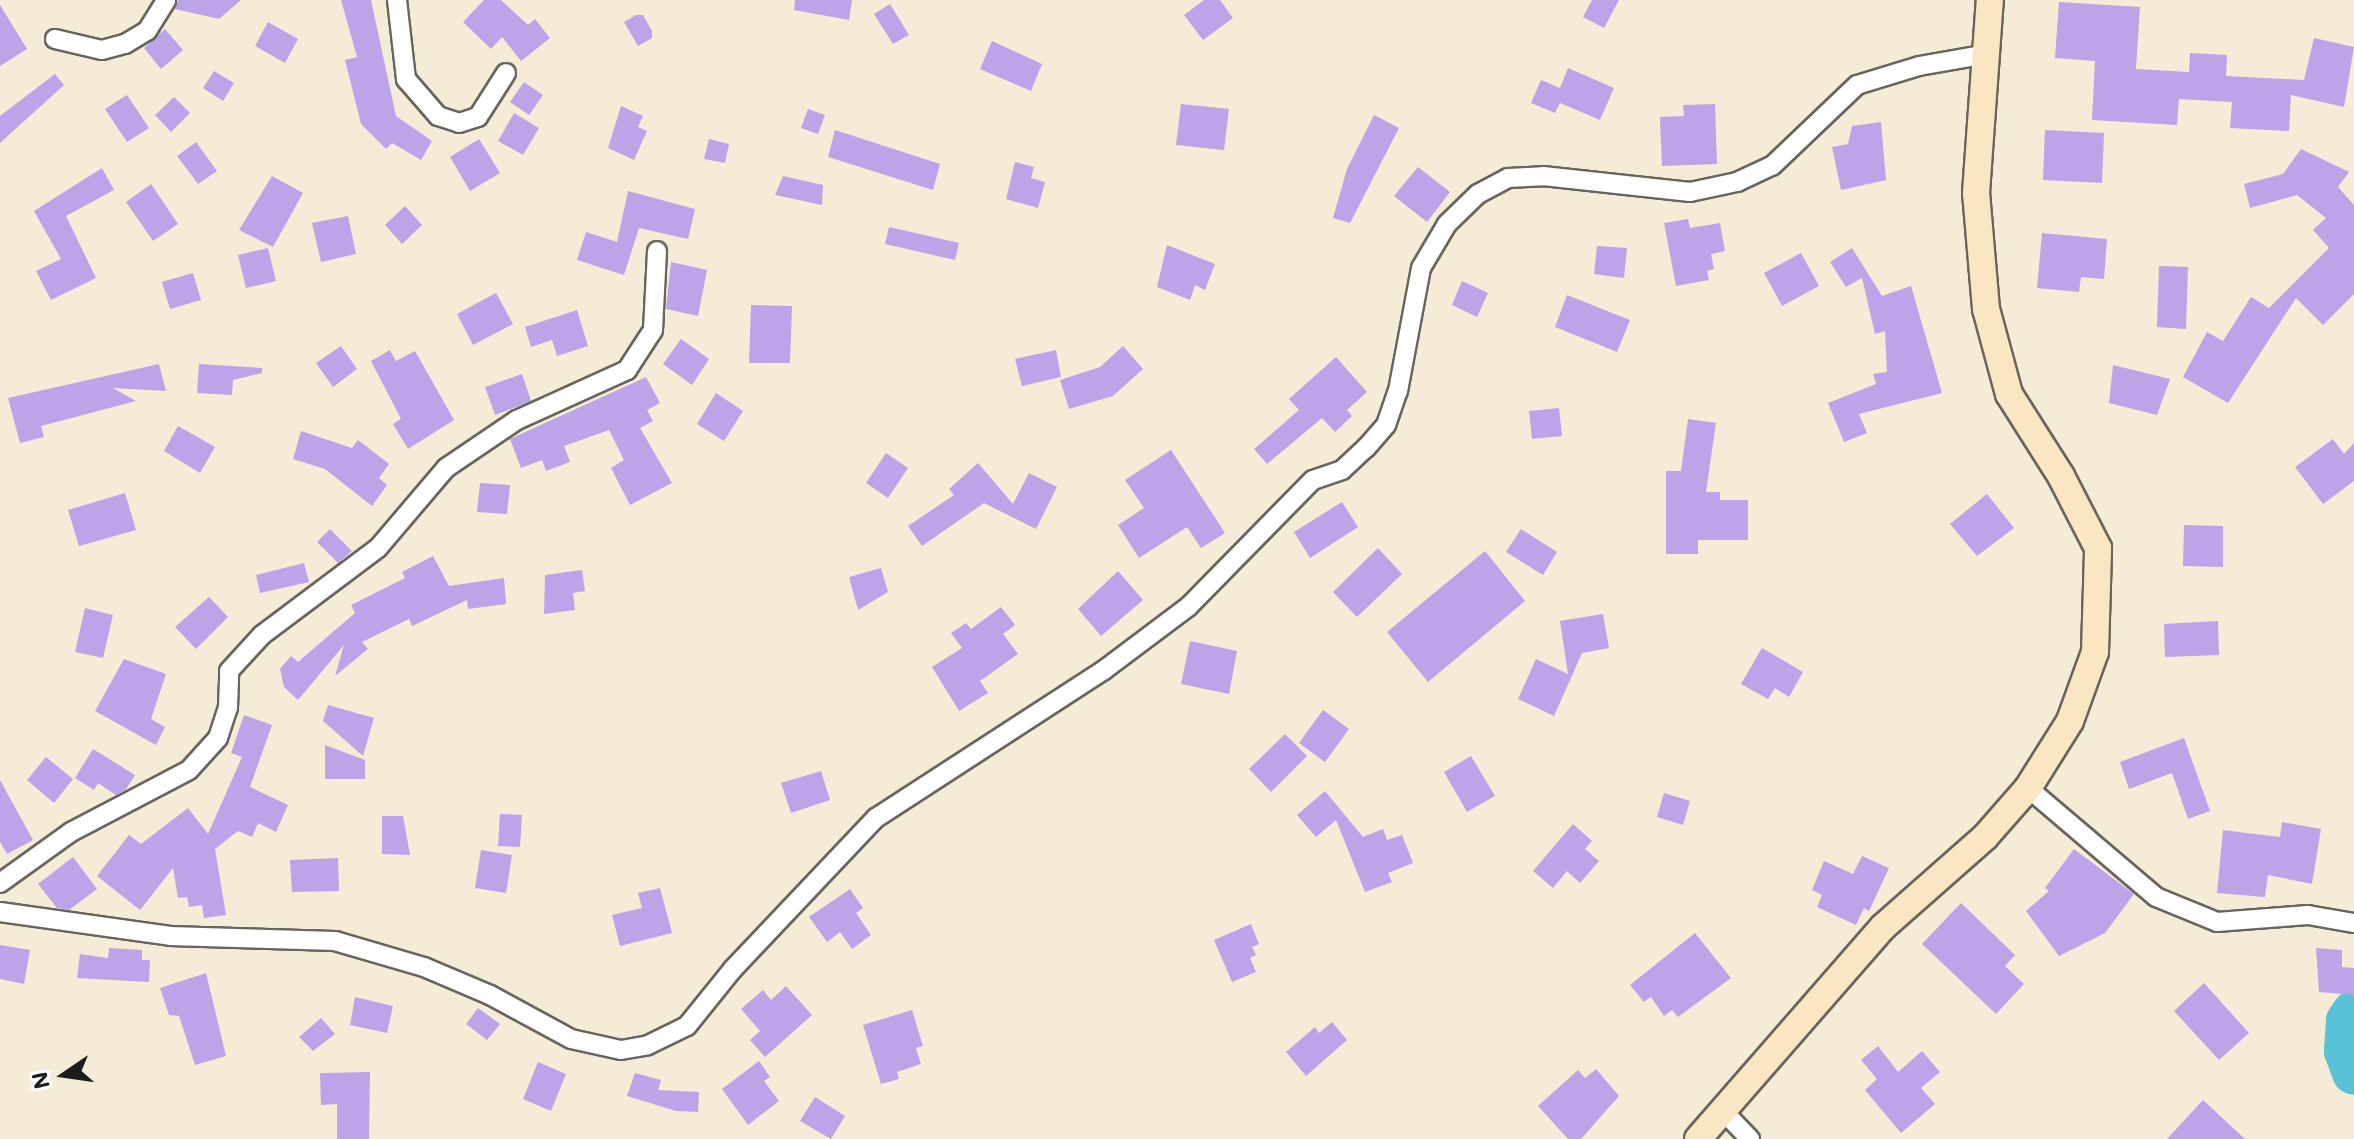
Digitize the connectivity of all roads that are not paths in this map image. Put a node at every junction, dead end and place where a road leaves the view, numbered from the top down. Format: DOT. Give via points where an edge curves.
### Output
graph roads {
  1 [pos="166,0"];
  2 [pos="397,0"];
  3 [pos="1990,0"];
  4 [pos="55,39"];
  5 [pos="1987,54"];
  6 [pos="506,73"];
  7 [pos="657,251"];
  8 [pos="2028,788"];
  9 [pos="0,883"];
  10 [pos="0,912"];
  11 [pos="2354,923"];
  12 [pos="1725,1113"];
  13 [pos="1698,1139"];
  14 [pos="1750,1139"];
  1 -- 4 [label="street" via="147,31 125,44 102,50"];
  2 -- 6 [label="street" via="402,65 430,111 459,123 478,117"];
  3 -- 5 [label="street"];
  5 -- 8 [label="street" via="1976,193 1986,309 2009,394 2098,548 2095,652 2070,721"];
  5 -- 10 [label="street" via="1857,85 1772,166 1737,182 1690,192 1543,176 1508,178 1478,194 1447,224 1421,268 1398,391 1386,425 1366,448 1342,470 1313,480 1188,607 1104,670 876,818 733,969 687,1026 648,1045 621,1050 571,1039 424,967 335,941 170,936"];
  7 -- 9 [label="street" via="653,330 627,370 517,420 446,468 378,548 262,635 229,671 228,708 218,738 189,770 71,832"];
  8 -- 11 [label="street" via="2156,897 2217,922 2308,915"];
  8 -- 12 [label="street" via="1985,837 1883,927"];
  12 -- 13 [label="street"];
  12 -- 14 [label="street"];
}
